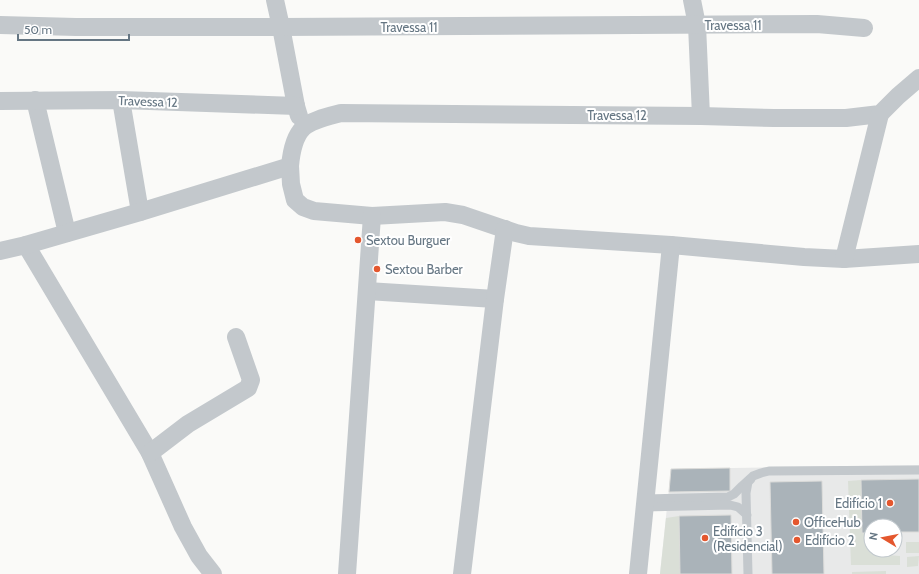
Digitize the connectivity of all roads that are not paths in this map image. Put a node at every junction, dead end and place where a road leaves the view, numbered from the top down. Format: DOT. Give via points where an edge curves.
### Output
graph roads {
  1 [pos="275,0"];
  2 [pos="692,0"];
  3 [pos="0,25"];
  4 [pos="697,25"];
  5 [pos="282,27"];
  6 [pos="864,28"];
  7 [pos="919,78"];
  8 [pos="0,100"];
  9 [pos="35,100"];
  10 [pos="121,100"];
  11 [pos="296,106"];
  12 [pos="880,114"];
  13 [pos="702,116"];
  14 [pos="303,128"];
  15 [pos="290,166"];
  16 [pos="140,212"];
  17 [pos="372,216"];
  18 [pos="505,229"];
  19 [pos="67,233"];
  20 [pos="671,244"];
  21 [pos="26,245"];
  22 [pos="0,251"];
  23 [pos="919,254"];
  24 [pos="844,259"];
  25 [pos="367,291"];
  26 [pos="495,299"];
  27 [pos="236,337"];
  28 [pos="150,454"];
  29 [pos="919,470"];
  30 [pos="753,476"];
  31 [pos="645,503"];
  32 [pos="747,515"];
  33 [pos="213,574"];
  34 [pos="347,574"];
  35 [pos="462,574"];
  36 [pos="638,574"];
  37 [pos="748,574"];
  1 -- 5 [label="street"];
  2 -- 4 [label="street"];
  3 -- 5 [label="street, Travessa 11"];
  4 -- 5 [label="street, Travessa 11"];
  4 -- 6 [label="street, Travessa 11" via="817,24"];
  4 -- 13 [label="street"];
  5 -- 11 [label="street"];
  7 -- 12 [label="street"];
  8 -- 9 [label="street, Travessa 12"];
  9 -- 10 [label="street, Travessa 12"];
  9 -- 19 [label="street"];
  10 -- 11 [label="street, Travessa 12"];
  10 -- 16 [label="street"];
  11 -- 14 [label="street"];
  12 -- 13 [label="street, Travessa 12" via="846,118"];
  12 -- 24 [label="street"];
  13 -- 14 [label="street, Travessa 12" via="341,114 327,117"];
  14 -- 15 [label="street" via="292,151"];
  15 -- 16 [label="street"];
  15 -- 17 [label="street" via="295,200 303,208"];
  16 -- 19 [label="street"];
  17 -- 18 [label="street" via="445,212 464,215"];
  17 -- 25 [label="street"];
  18 -- 20 [label="street" via="529,236"];
  18 -- 26 [label="street"];
  19 -- 21 [label="street"];
  20 -- 24 [label="street"];
  20 -- 31 [label="street"];
  21 -- 22 [label="street"];
  21 -- 28 [label="street"];
  23 -- 24 [label="street"];
  25 -- 26 [label="street"];
  25 -- 34 [label="street"];
  26 -- 35 [label="street"];
  27 -- 28 [label="street" via="251,384 188,424"];
  28 -- 33 [label="street" via="199,556"];
  29 -- 30 [label="lane" via="769,471"];
  30 -- 31 [label="lane" via="728,497"];
  30 -- 32 [label="lane" via="748,482 746,493"];
  31 -- 32 [label="lane" via="730,504"];
  31 -- 36 [label="street"];
  32 -- 37 [label="lane"];
}
